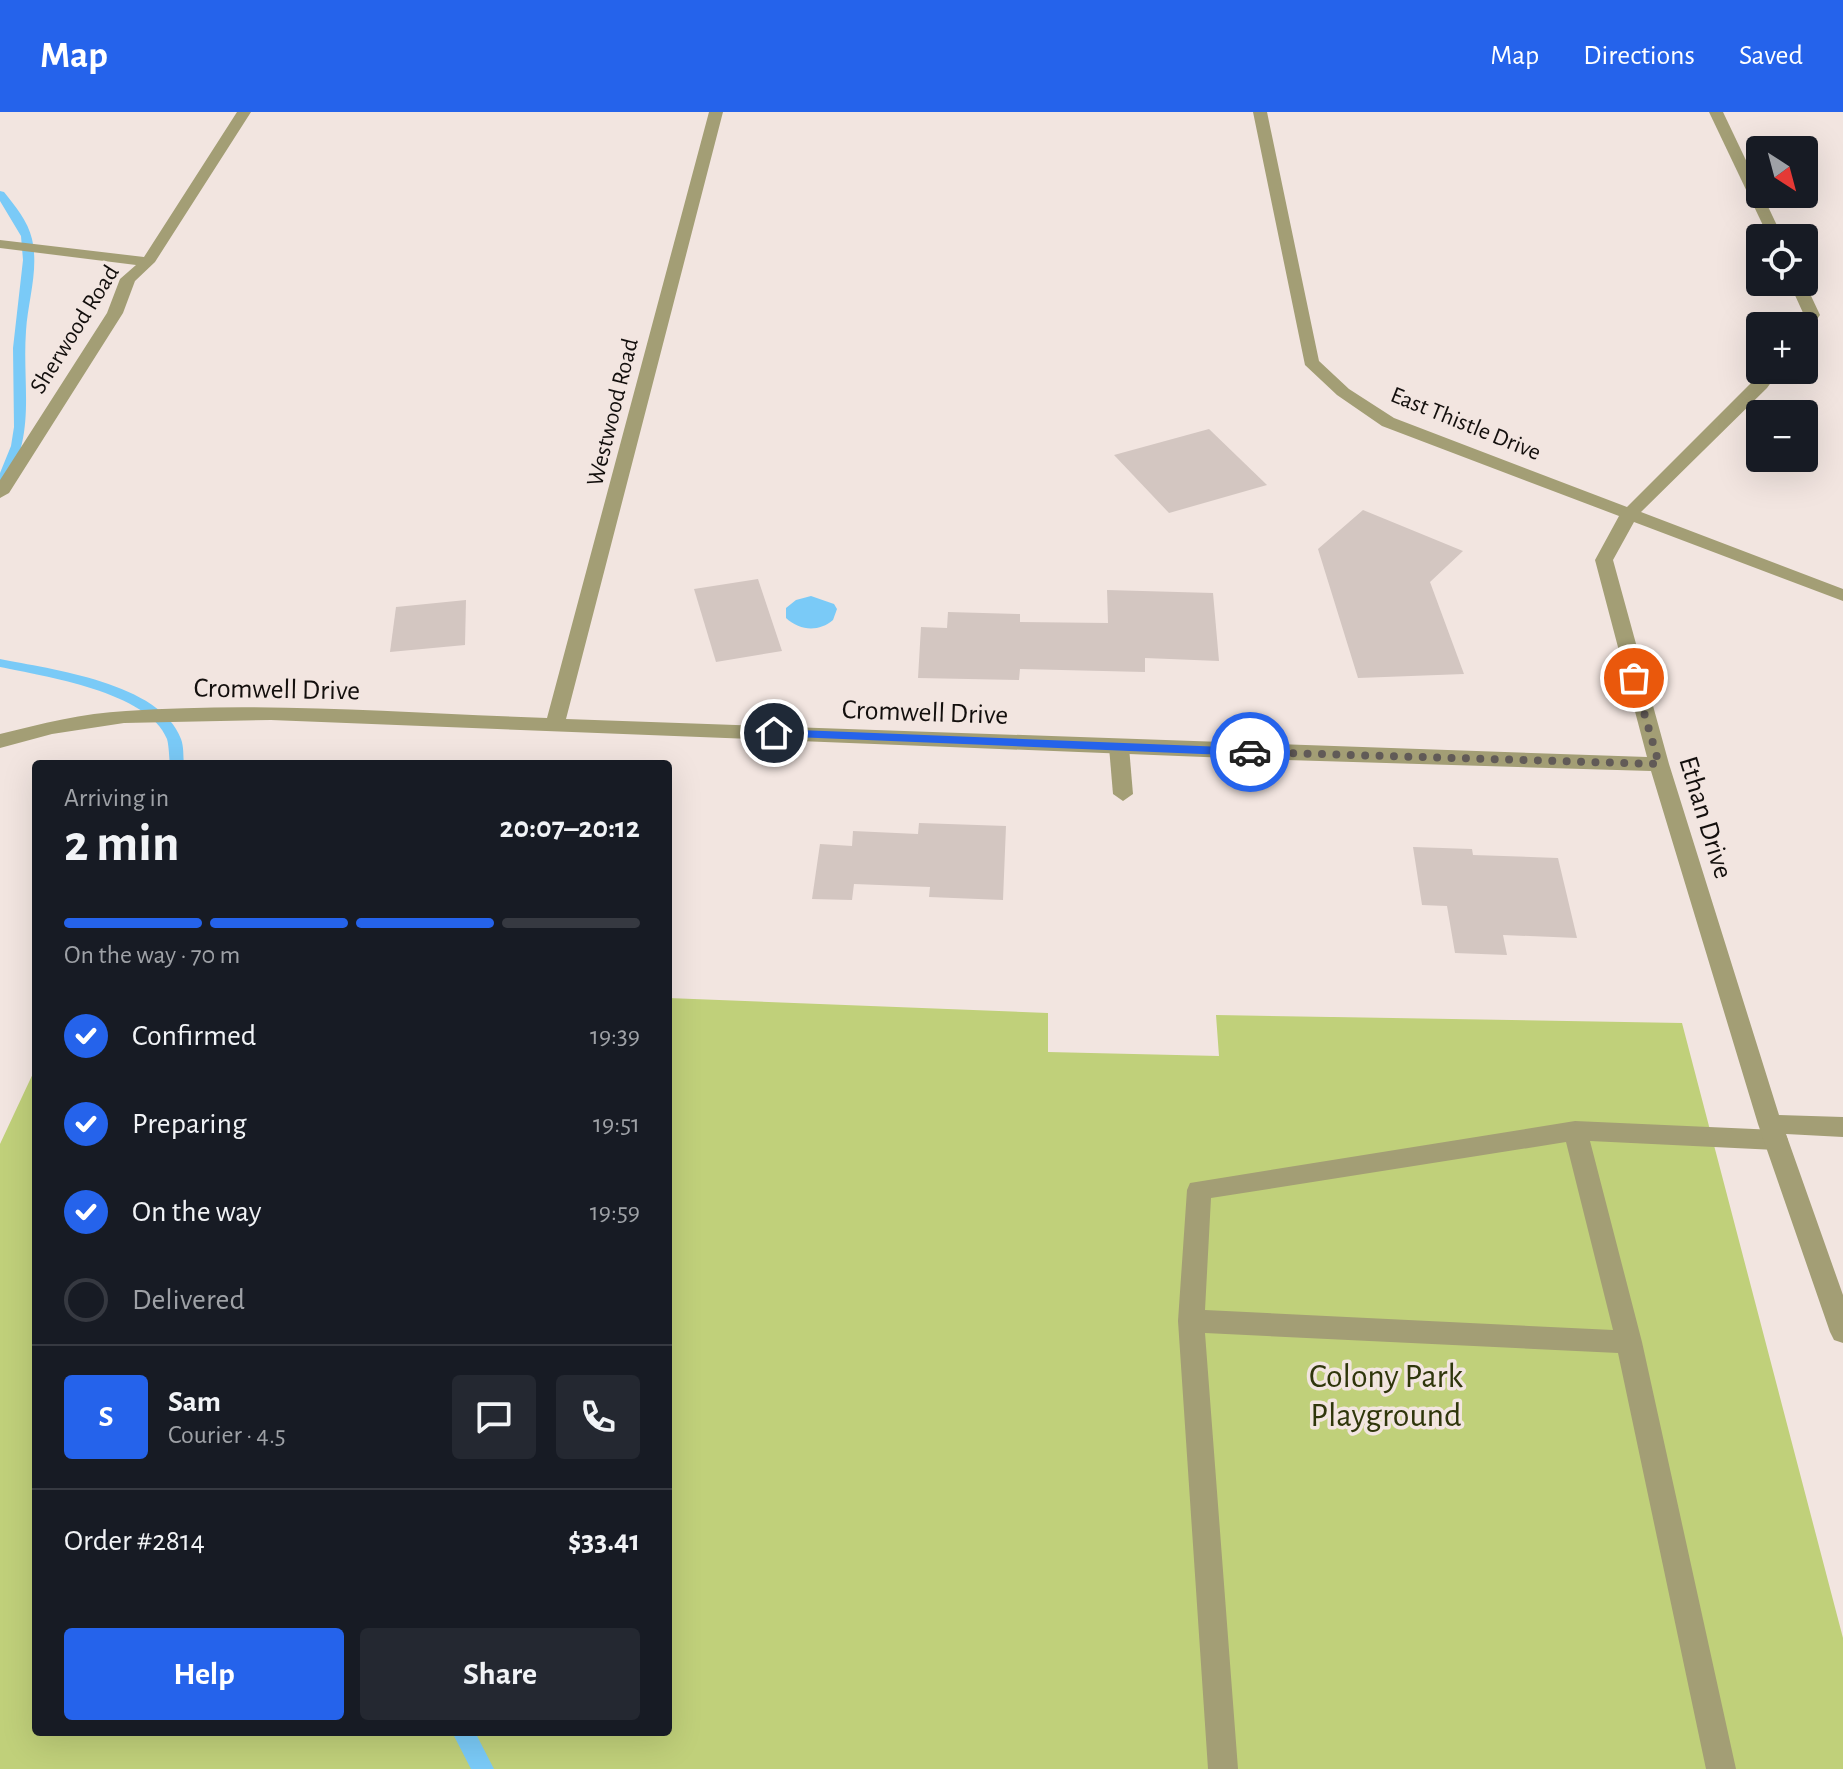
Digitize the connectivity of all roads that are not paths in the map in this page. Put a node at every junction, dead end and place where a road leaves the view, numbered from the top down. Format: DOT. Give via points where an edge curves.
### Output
graph roads {
  1 [pos="244,112"];
  2 [pos="716,112"];
  3 [pos="1260,112"];
  4 [pos="1716,112"];
  5 [pos="1769,224"];
  6 [pos="0,244"];
  7 [pos="148,262"];
  8 [pos="1762,384"];
  9 [pos="0,493"];
  10 [pos="1630,513"];
  11 [pos="1843,595"];
  12 [pos="555,724"];
  13 [pos="0,741"];
  14 [pos="1119,747"];
  15 [pos="1659,764"];
  16 [pos="1123,794"];
  17 [pos="1843,1127"];
  18 [pos="1575,1131"];
  19 [pos="1773,1132"];
  20 [pos="1191,1321"];
  21 [pos="1843,1332"];
  22 [pos="1629,1342"];
  23 [pos="1223,1769"];
  24 [pos="1721,1769"];
  1 -- 7 [label="street, Sherwood Road"];
  2 -- 12 [label="street, Westwood Road"];
  3 -- 10 [label="street, East Thistle Drive" via="1311,362 1388,422"];
  4 -- 5 [label="street"];
  6 -- 7 [label="street"];
  7 -- 9 [label="street, Sherwood Road" via="128,279 115,313"];
  8 -- 10 [label="street, Ethan Drive"];
  10 -- 11 [label="street, East Thistle Drive"];
  10 -- 15 [label="street, Ethan Drive" via="1604,560"];
  12 -- 13 [label="street, Cromwell Drive" via="156,715 52,728"];
  12 -- 14 [label="street, Cromwell Drive"];
  14 -- 15 [label="street, Cromwell Drive"];
  14 -- 16 [label="street"];
  15 -- 19 [label="street, Ethan Drive"];
  17 -- 19 [label="street"];
  18 -- 19 [label="street"];
  18 -- 20 [label="street" via="1199,1190"];
  18 -- 22 [label="street"];
  19 -- 21 [label="street, Ethan Drive"];
  20 -- 22 [label="street"];
  20 -- 23 [label="street"];
  22 -- 24 [label="street"];
}
